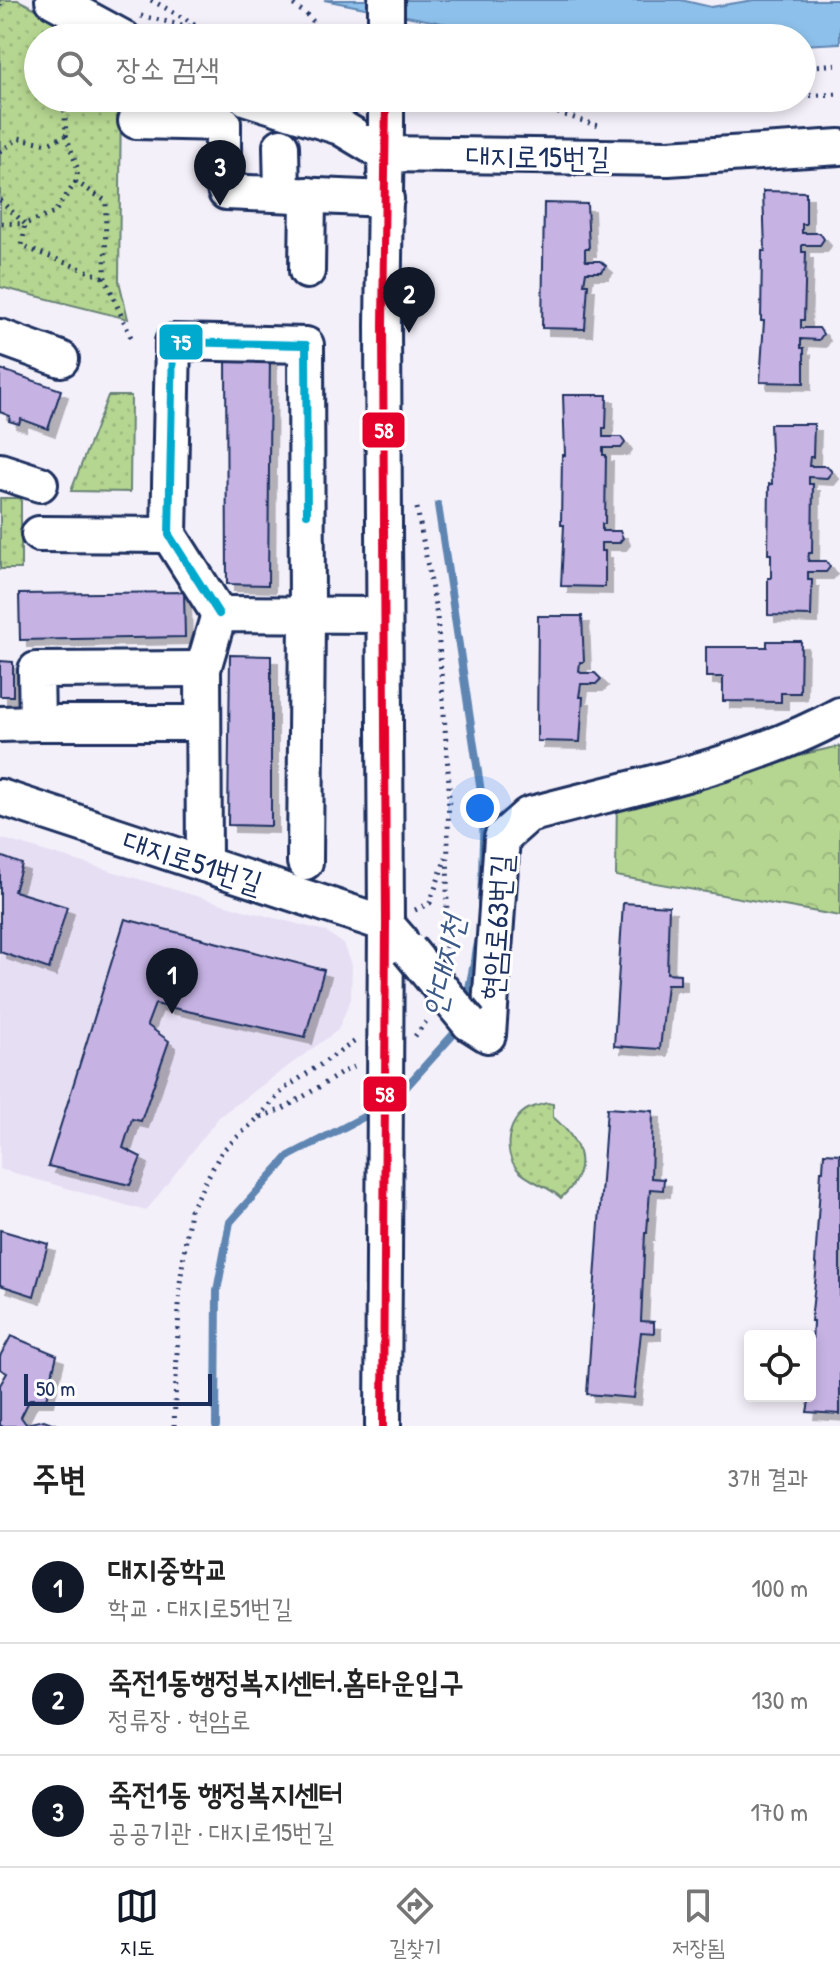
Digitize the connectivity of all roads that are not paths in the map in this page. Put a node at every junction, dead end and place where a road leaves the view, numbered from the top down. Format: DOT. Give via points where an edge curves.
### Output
graph roads {
  1 [pos="53,0"];
  2 [pos="386,0"];
  3 [pos="97,24"];
  4 [pos="386,24"];
  5 [pos="292,112"];
  6 [pos="136,121"];
  7 [pos="385,126"];
  8 [pos="281,146"];
  9 [pos="840,147"];
  10 [pos="295,195"];
  11 [pos="386,199"];
  12 [pos="307,271"];
  13 [pos="0,337"];
  14 [pos="61,359"];
  15 [pos="0,471"];
  16 [pos="40,484"];
  17 [pos="39,534"];
  18 [pos="169,535"];
  19 [pos="219,614"];
  20 [pos="307,614"];
  21 [pos="384,615"];
  22 [pos="203,669"];
  23 [pos="840,715"];
  24 [pos="37,723"];
  25 [pos="203,723"];
  26 [pos="0,724"];
  27 [pos="0,797"];
  28 [pos="305,862"];
  29 [pos="204,864"];
  30 [pos="386,924"];
  31 [pos="383,1426"];
  1 -- 3 [label="street"];
  2 -- 4 [label="street"];
  5 -- 7 [label="street" via="340,127"];
  6 -- 10 [label="street" via="223,123 226,192"];
  7 -- 9 [label="street, 대지로15번길" via="668,158"];
  7 -- 11 [label="street"];
  8 -- 10 [label="street"];
  10 -- 11 [label="street"];
  10 -- 12 [label="street"];
  11 -- 21 [label="street"];
  13 -- 14 [label="street"];
  15 -- 16 [label="street"];
  17 -- 18 [label="street"];
  18 -- 19 [label="street"];
  18 -- 20 [label="street" via="173,342 306,345"];
  19 -- 20 [label="street"];
  19 -- 22 [label="street"];
  20 -- 21 [label="street"];
  20 -- 28 [label="street"];
  21 -- 30 [label="street"];
  22 -- 24 [label="street" via="36,670"];
  22 -- 25 [label="street"];
  23 -- 30 [label="street, 현암로63번길, bridge" via="744,756 528,815 502,838 478,1029"];
  24 -- 25 [label="street"];
  24 -- 26 [label="street"];
  25 -- 29 [label="street"];
  27 -- 29 [label="street, 대지로51번길"];
  29 -- 30 [label="street, 대지로51번길"];
  30 -- 31 [label="street"];
}
